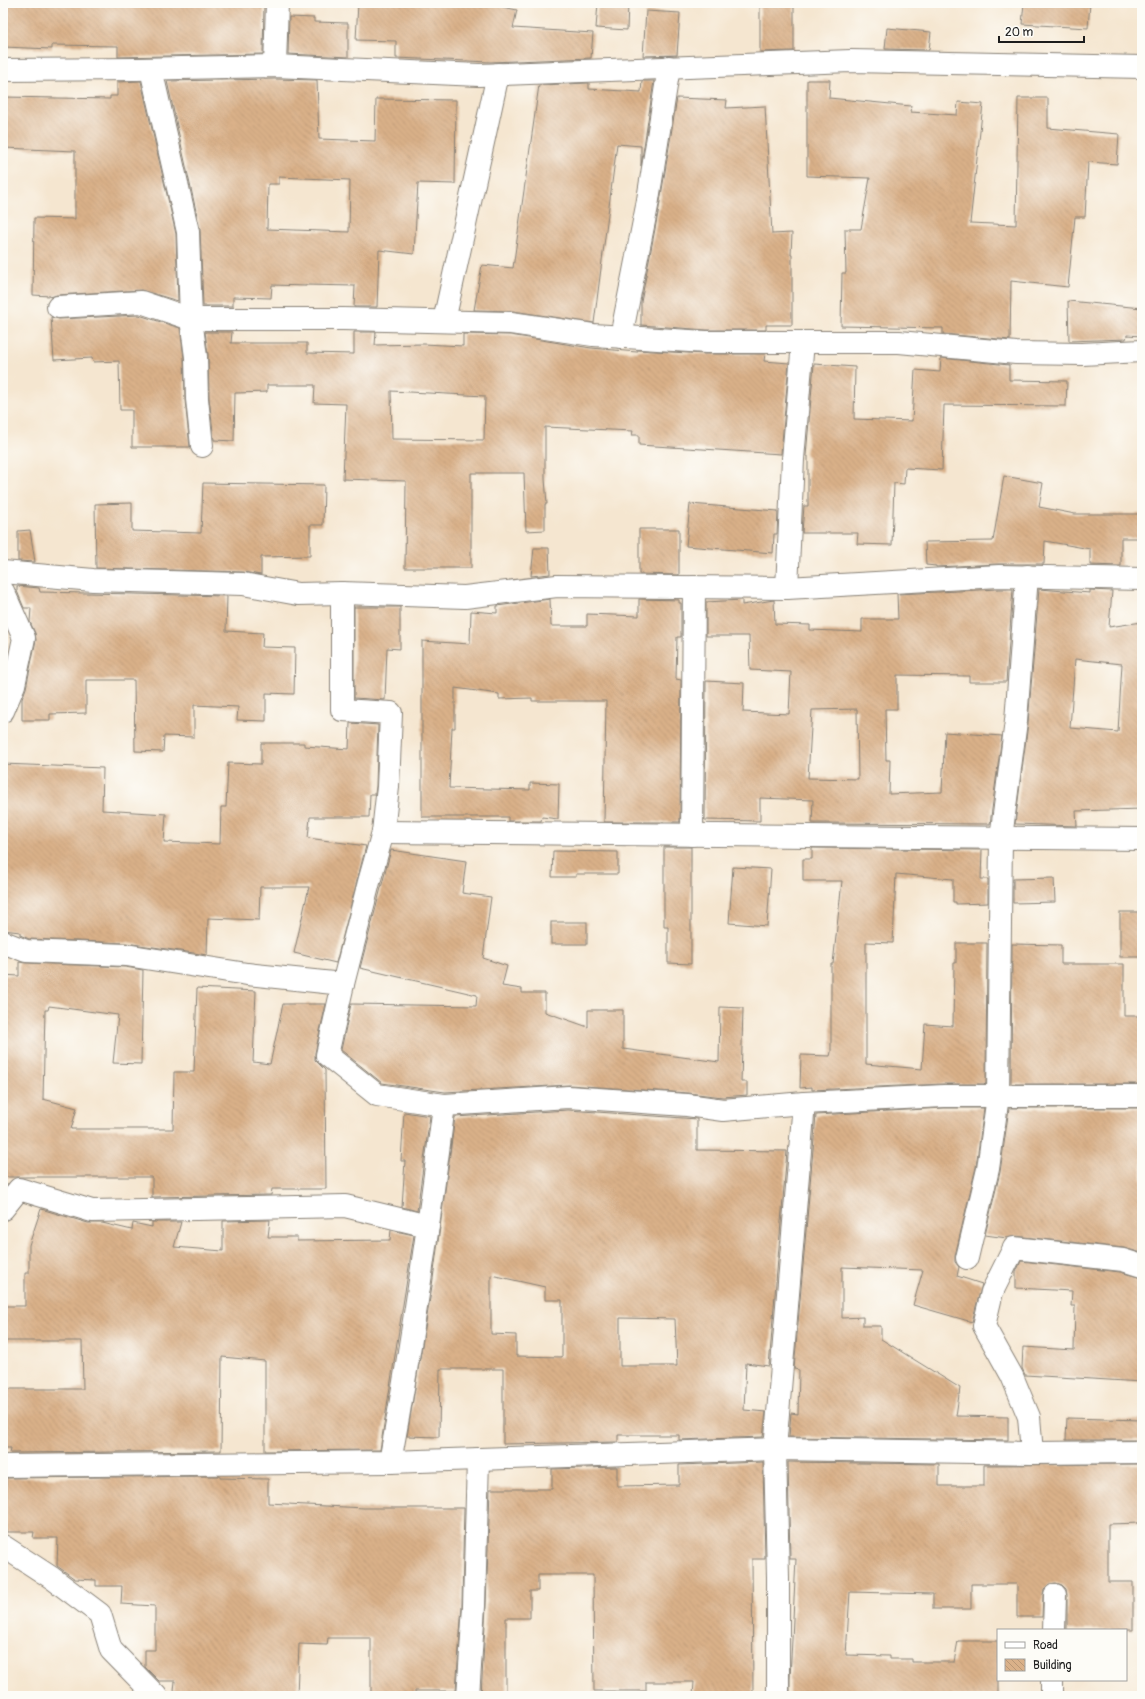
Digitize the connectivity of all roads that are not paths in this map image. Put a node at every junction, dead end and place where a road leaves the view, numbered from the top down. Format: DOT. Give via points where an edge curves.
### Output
graph roads {
  1 [pos="277,3"];
  2 [pos="275,66"];
  3 [pos="1142,66"];
  4 [pos="669,68"];
  5 [pos="151,69"];
  6 [pos="3,70"];
  7 [pos="498,74"];
  8 [pos="58,307"];
  9 [pos="191,319"];
  10 [pos="444,321"];
  11 [pos="621,337"];
  12 [pos="803,342"];
  13 [pos="1142,351"];
  14 [pos="202,446"];
  15 [pos="3,572"];
  16 [pos="1027,576"];
  17 [pos="1142,579"];
  18 [pos="694,587"];
  19 [pos="787,588"];
  20 [pos="3,591"];
  21 [pos="342,593"];
  22 [pos="3,711"];
  23 [pos="383,832"];
  24 [pos="692,835"];
  25 [pos="1001,838"];
  26 [pos="1142,839"];
  27 [pos="3,942"];
  28 [pos="343,984"];
  29 [pos="998,1096"];
  30 [pos="1142,1096"];
  31 [pos="804,1103"];
  32 [pos="444,1105"];
  33 [pos="3,1209"];
  34 [pos="428,1226"];
  35 [pos="967,1258"];
  36 [pos="1142,1266"];
  37 [pos="775,1449"];
  38 [pos="1142,1452"];
  39 [pos="1032,1453"];
  40 [pos="478,1459"];
  41 [pos="390,1462"];
  42 [pos="3,1466"];
  43 [pos="3,1546"];
  44 [pos="1055,1595"];
  45 [pos="1054,1629"];
  46 [pos="1052,1681"];
  47 [pos="156,1696"];
  48 [pos="468,1696"];
  49 [pos="778,1696"];
  50 [pos="1052,1696"];
  1 -- 2 [label="street"];
  2 -- 5 [label="street"];
  2 -- 7 [label="street"];
  3 -- 4 [label="street" via="851,61"];
  4 -- 7 [label="street"];
  4 -- 11 [label="street" via="647,206"];
  5 -- 6 [label="street"];
  5 -- 9 [label="street" via="188,232"];
  7 -- 10 [label="street"];
  8 -- 9 [label="street" via="141,302"];
  9 -- 10 [label="street"];
  9 -- 14 [label="street"];
  10 -- 11 [label="street" via="511,323"];
  11 -- 12 [label="street" via="706,342"];
  12 -- 13 [label="street" via="899,342 1016,353 1082,354"];
  12 -- 19 [label="street"];
  15 -- 21 [label="street" via="93,580 243,584 298,594"];
  16 -- 17 [label="street"];
  16 -- 19 [label="street"];
  16 -- 25 [label="street" via="1016,721"];
  18 -- 19 [label="street"];
  18 -- 21 [label="street" via="557,586 465,597"];
  18 -- 24 [label="street"];
  20 -- 22 [label="street" via="24,638 14,685"];
  21 -- 23 [label="street" via="342,710 391,713"];
  23 -- 24 [label="street"];
  23 -- 28 [label="street"];
  24 -- 25 [label="street"];
  25 -- 26 [label="street"];
  25 -- 29 [label="street"];
  27 -- 28 [label="street" via="26,951 126,956 247,974"];
  28 -- 32 [label="street" via="327,1055 377,1095"];
  29 -- 30 [label="street"];
  29 -- 31 [label="street"];
  29 -- 35 [label="street" via="988,1169"];
  31 -- 32 [label="street" via="723,1110 568,1097"];
  31 -- 37 [label="street"];
  32 -- 34 [label="street"];
  33 -- 34 [label="street" via="19,1189 92,1211 345,1206"];
  34 -- 41 [label="street" via="407,1370"];
  36 -- 39 [label="street" via="1123,1260 1014,1248 992,1292 984,1326 1012,1376 1029,1417"];
  37 -- 39 [label="street"];
  37 -- 40 [label="street"];
  37 -- 49 [label="street"];
  38 -- 39 [label="street"];
  40 -- 41 [label="street"];
  40 -- 48 [label="street" via="474,1606"];
  41 -- 42 [label="street"];
  43 -- 47 [label="street" via="100,1614 111,1650"];
  44 -- 45 [label="street"];
  46 -- 50 [label="street"];
}
